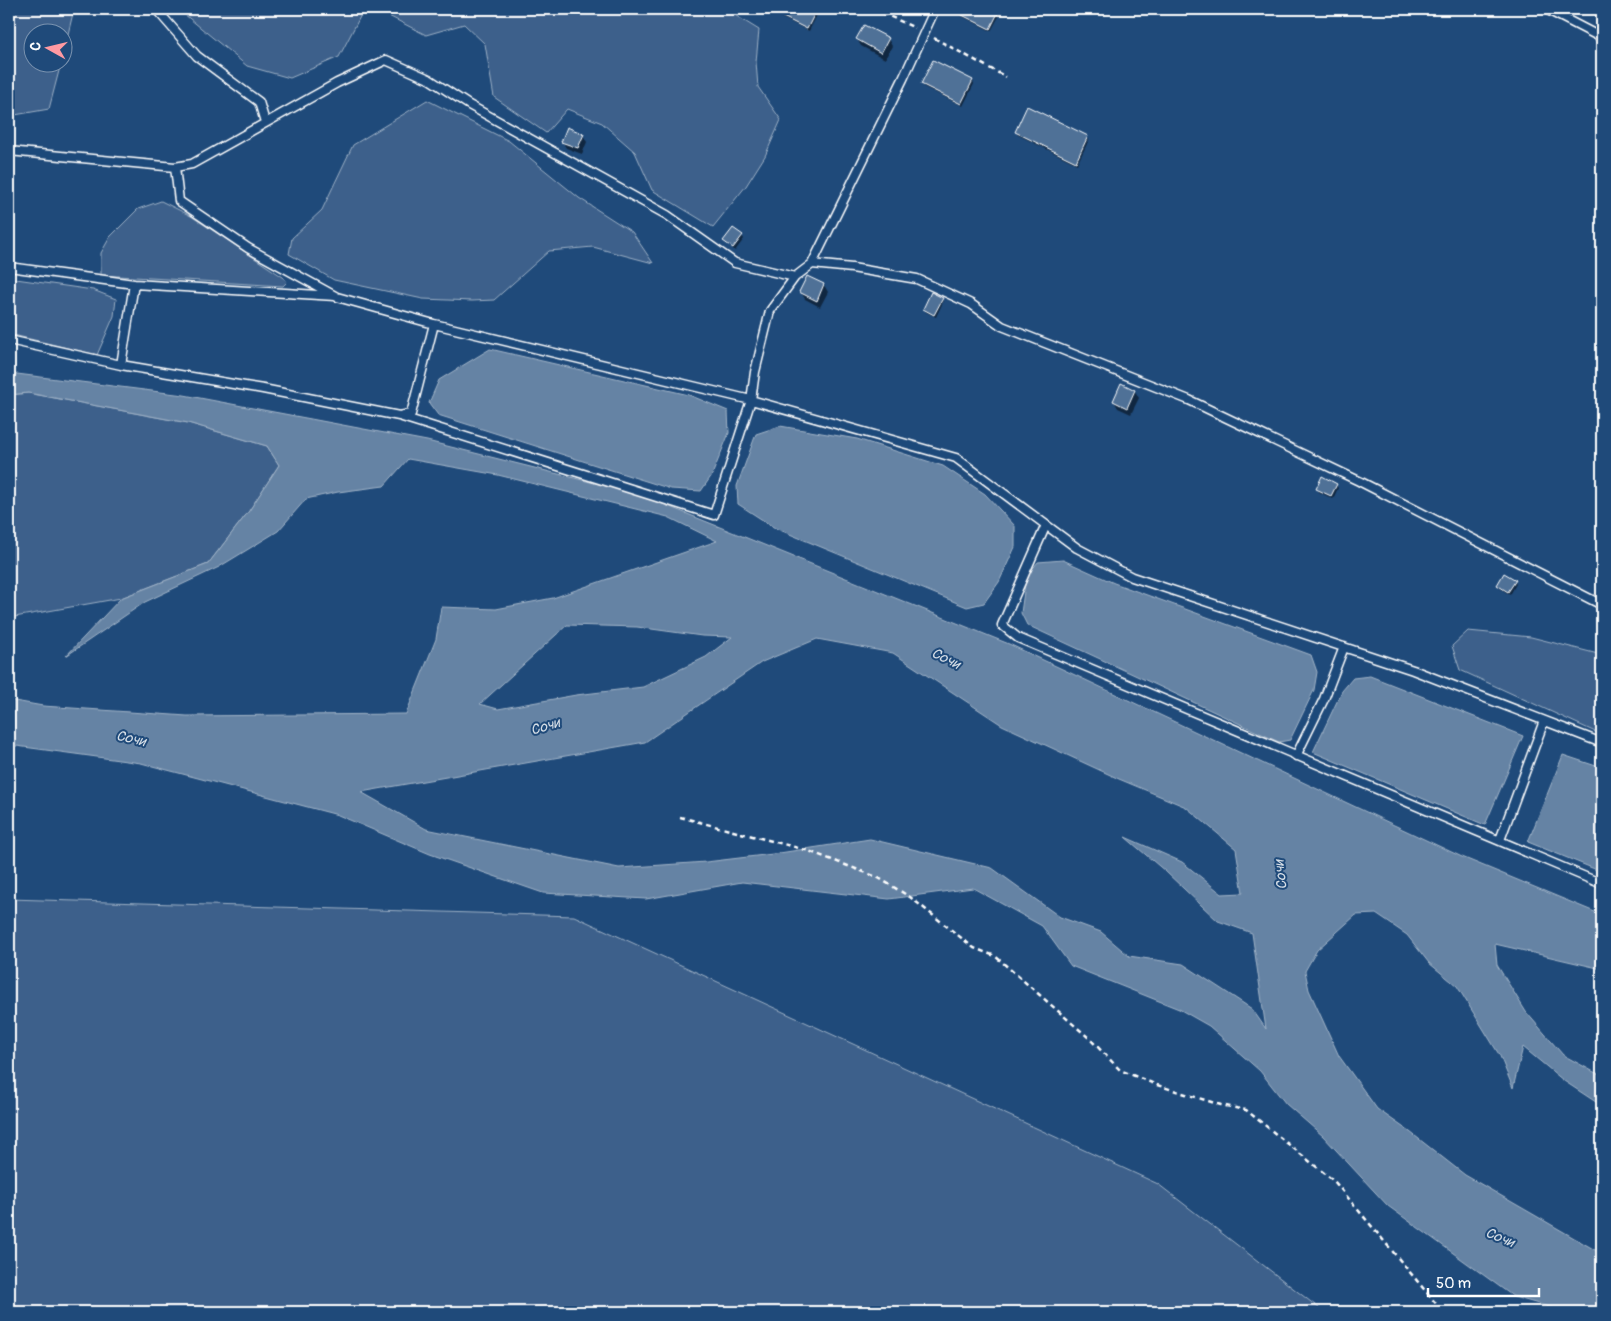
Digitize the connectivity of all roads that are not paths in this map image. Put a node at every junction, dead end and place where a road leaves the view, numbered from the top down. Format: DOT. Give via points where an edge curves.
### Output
graph roads {
  1 [pos="156,9"];
  2 [pos="935,9"];
  3 [pos="1546,9"];
  4 [pos="1602,38"];
  5 [pos="265,122"];
  6 [pos="9,151"];
  7 [pos="175,167"];
  8 [pos="812,264"];
  9 [pos="9,267"];
  10 [pos="794,277"];
  11 [pos="134,284"];
  12 [pos="337,296"];
  13 [pos="434,324"];
  14 [pos="9,340"];
  15 [pos="122,365"];
  16 [pos="751,400"];
  17 [pos="399,416"];
  18 [pos="1046,525"];
  19 [pos="1602,605"];
  20 [pos="1344,647"];
  21 [pos="1544,721"];
  22 [pos="1602,743"];
  23 [pos="1296,756"];
  24 [pos="1500,840"];
  25 [pos="1602,884"];
  1 -- 5 [label="lane" via="197,56 259,102"];
  2 -- 8 [label="lane"];
  3 -- 4 [label="lane"];
  5 -- 7 [label="lane" via="192,164"];
  5 -- 10 [label="lane" via="386,60 429,79 469,105 667,214 735,263"];
  6 -- 7 [label="lane"];
  7 -- 12 [label="lane" via="179,201 248,248"];
  8 -- 10 [label="lane"];
  8 -- 19 [label="lane" via="917,279 971,304 1002,326 1189,400"];
  9 -- 11 [label="lane"];
  10 -- 16 [label="lane" via="770,311"];
  11 -- 12 [label="lane"];
  11 -- 15 [label="lane"];
  12 -- 13 [label="lane"];
  13 -- 16 [label="lane"];
  13 -- 17 [label="lane" via="411,414"];
  14 -- 15 [label="lane"];
  15 -- 17 [label="lane"];
  16 -- 17 [label="lane" via="714,514"];
  16 -- 18 [label="lane" via="956,458"];
  18 -- 20 [label="lane" via="1077,548 1132,577"];
  18 -- 23 [label="lane" via="1002,625 1018,638"];
  20 -- 21 [label="lane"];
  20 -- 23 [label="lane" via="1324,699"];
  21 -- 22 [label="lane"];
  21 -- 24 [label="lane"];
  23 -- 24 [label="lane"];
  24 -- 25 [label="lane"];
}
